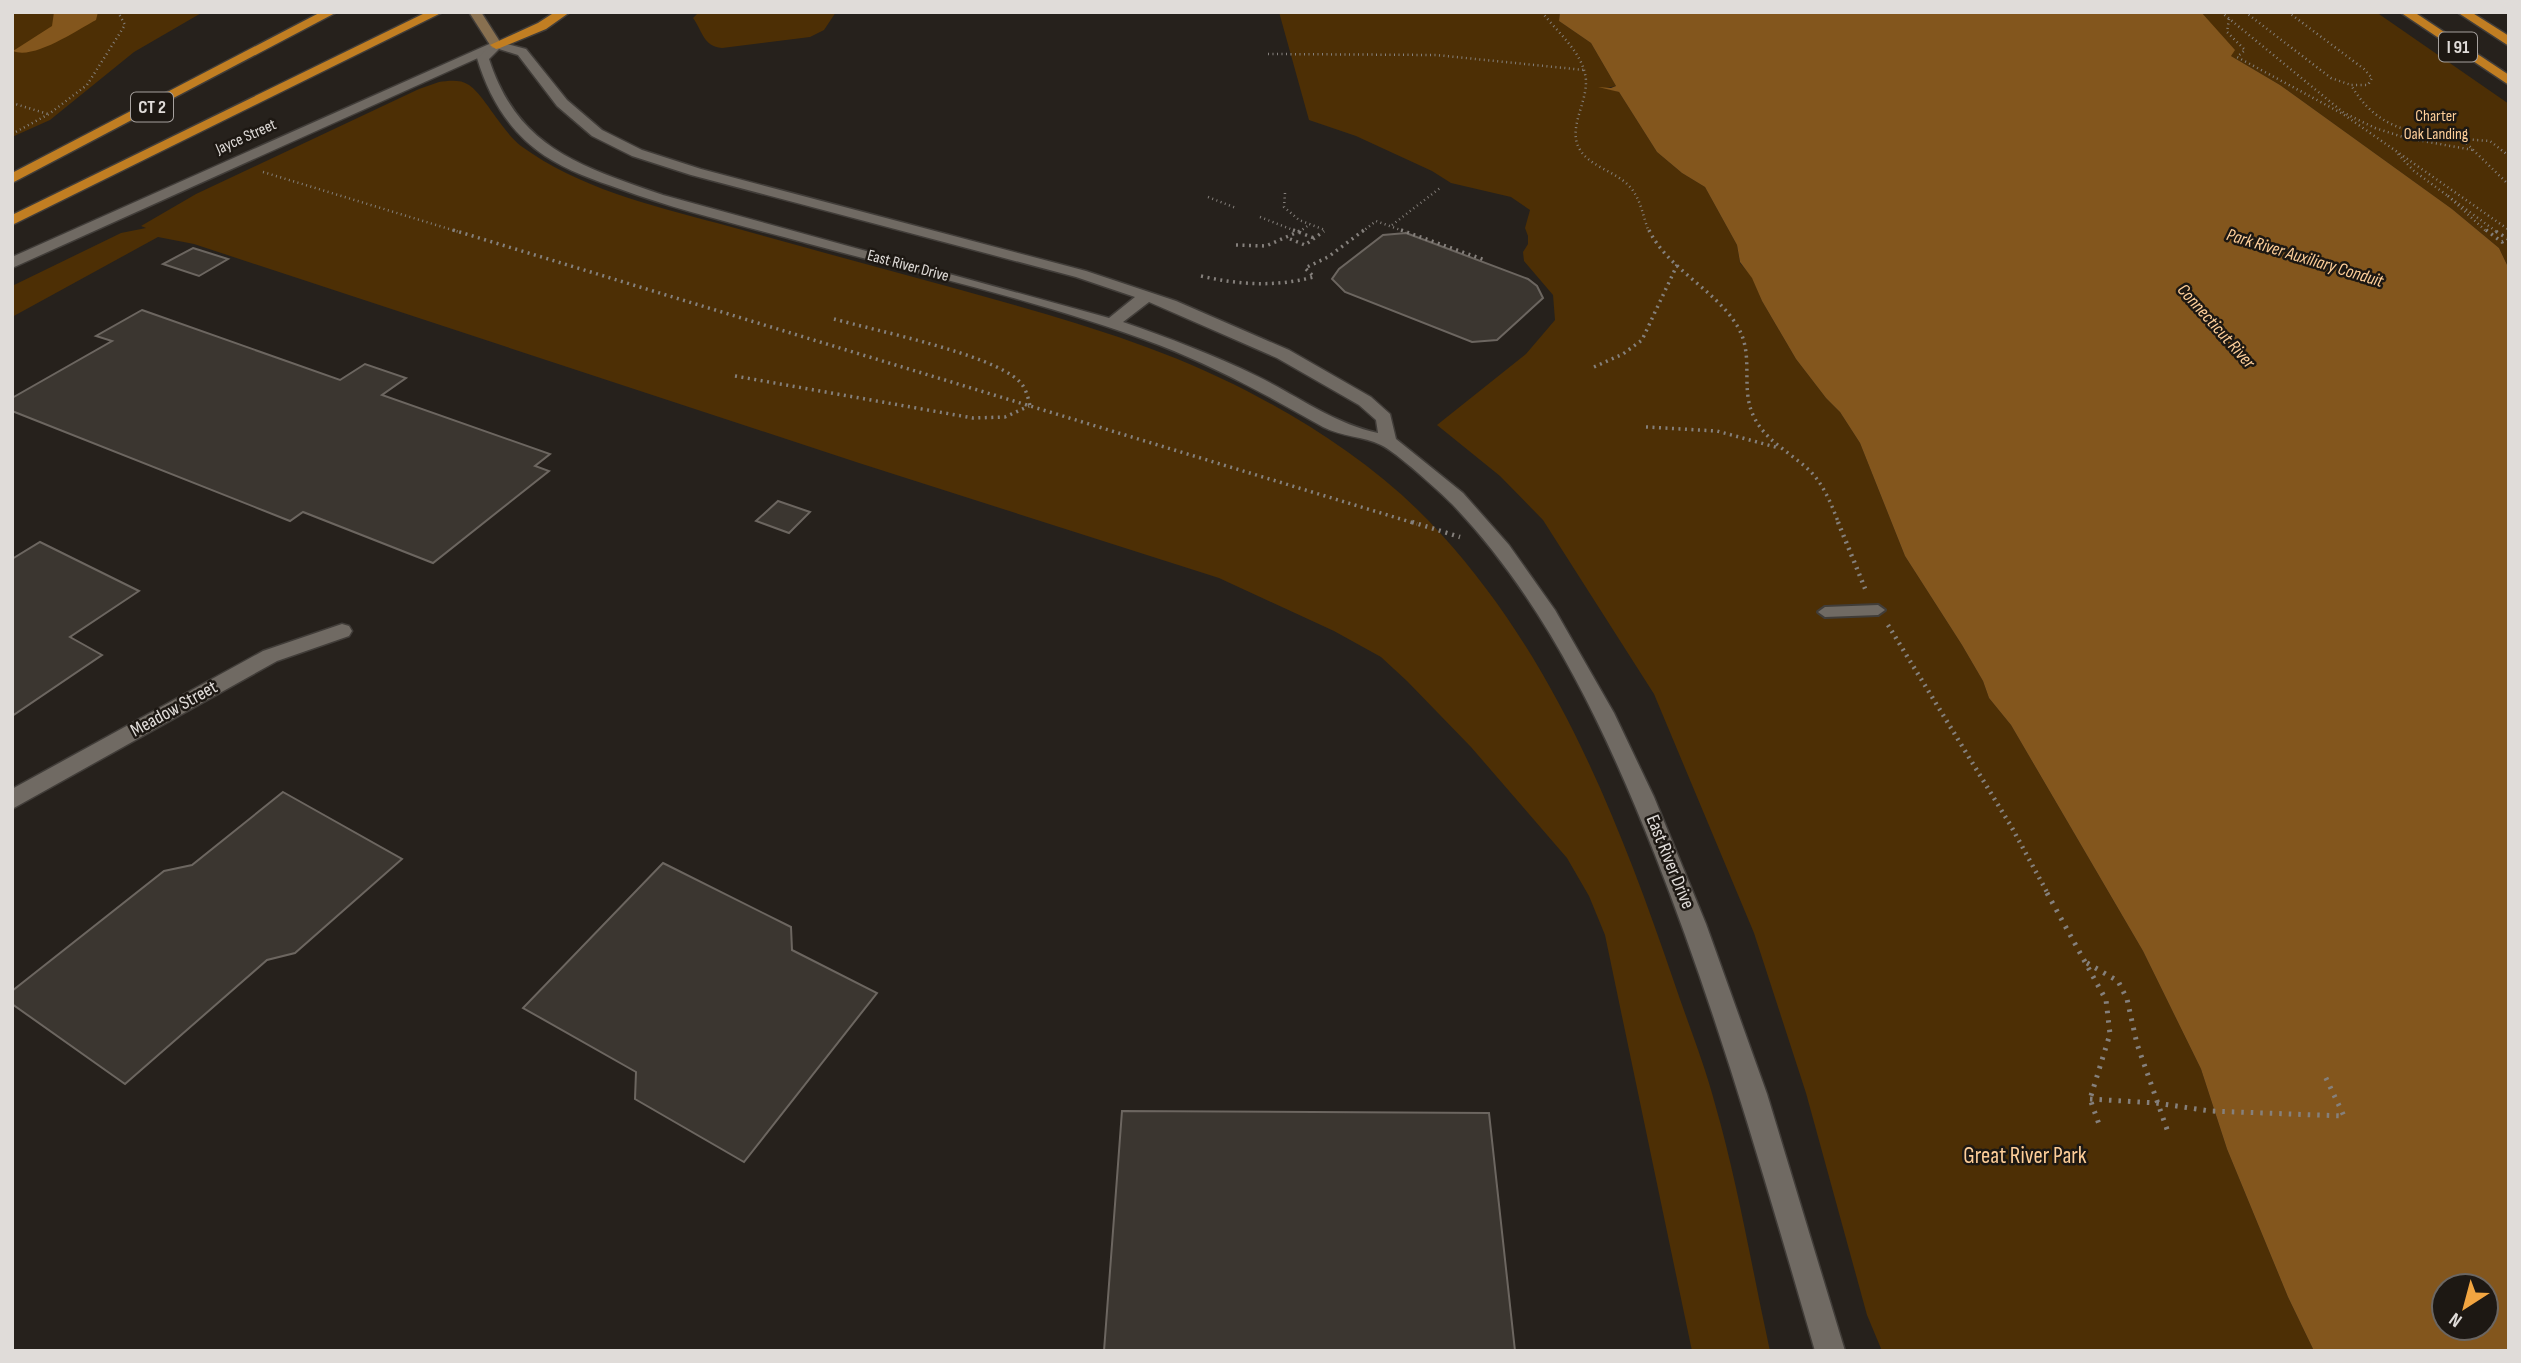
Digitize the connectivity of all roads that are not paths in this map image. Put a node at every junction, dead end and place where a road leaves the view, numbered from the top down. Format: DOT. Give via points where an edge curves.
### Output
graph roads {
  1 [pos="331,12"];
  2 [pos="437,12"];
  3 [pos="475,12"];
  4 [pos="564,12"];
  5 [pos="2406,12"];
  6 [pos="2463,12"];
  7 [pos="2509,42"];
  8 [pos="496,45"];
  9 [pos="2509,81"];
  10 [pos="12,179"];
  11 [pos="737,183"];
  12 [pos="702,210"];
  13 [pos="12,221"];
  14 [pos="12,263"];
  15 [pos="1147,296"];
  16 [pos="1112,323"];
  17 [pos="1388,441"];
  18 [pos="1878,610"];
  19 [pos="1825,612"];
  20 [pos="342,631"];
  21 [pos="12,800"];
  22 [pos="1830,1351"];
  1 -- 10 [label="highway, CT 2"];
  2 -- 13 [label="highway, CT 2"];
  3 -- 8 [label="main road"];
  4 -- 8 [label="highway"];
  5 -- 9 [label="highway, I 91"];
  6 -- 7 [label="highway, I 91"];
  8 -- 11 [label="street, East River Drive" via="522,52 565,106 597,132 646,157"];
  8 -- 12 [label="street, East River Drive" via="483,58 488,78 505,110 533,141 598,178"];
  8 -- 14 [label="street, Jayce Street"];
  11 -- 12 [label="street"];
  11 -- 15 [label="street, East River Drive" via="1081,274"];
  12 -- 16 [label="street, East River Drive"];
  15 -- 16 [label="street"];
  15 -- 17 [label="street, East River Drive" via="1235,332 1337,383 1380,412"];
  16 -- 17 [label="street, East River Drive" via="1228,368 1348,433"];
  17 -- 22 [label="street, East River Drive" via="1451,492 1502,550 1548,615 1628,762 1663,844 1754,1094"];
  18 -- 19 [label="lane"];
  20 -- 21 [label="street, Meadow Street" via="270,656"];
}
